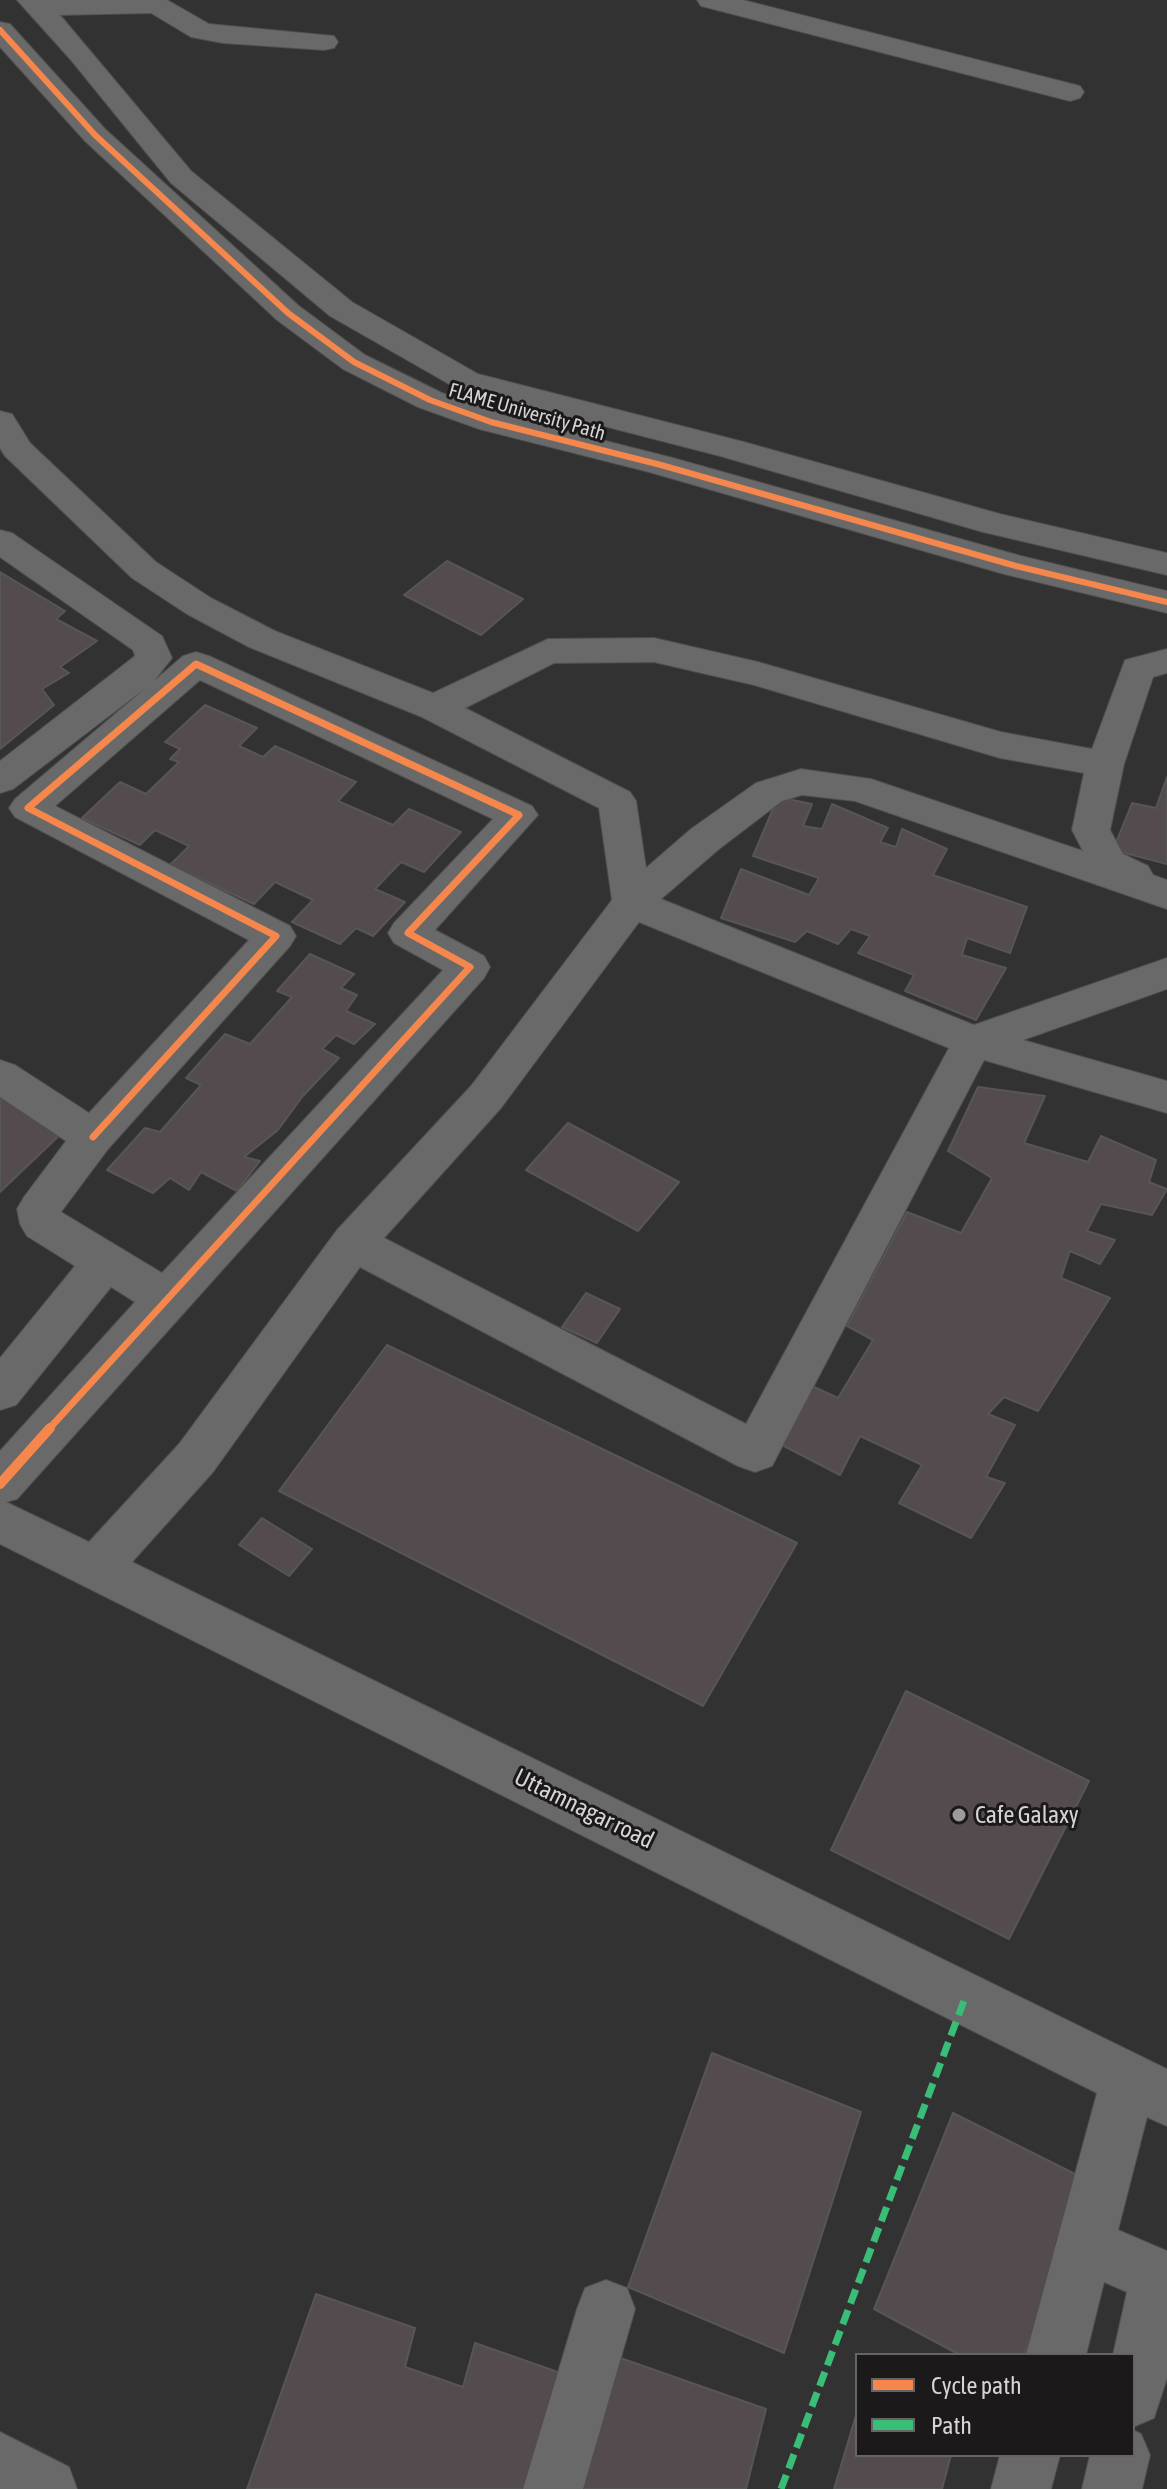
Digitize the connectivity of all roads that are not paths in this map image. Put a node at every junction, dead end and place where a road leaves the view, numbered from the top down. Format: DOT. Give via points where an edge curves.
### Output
graph roads {
  1 [pos="711,0"];
  2 [pos="35,4"];
  3 [pos="0,30"];
  4 [pos="324,42"];
  5 [pos="1070,92"];
  6 [pos="457,394"];
  7 [pos="0,421"];
  8 [pos="0,541"];
  9 [pos="1167,564"];
  10 [pos="1167,602"];
  11 [pos="1167,661"];
  12 [pos="435,708"];
  13 [pos="1105,764"];
  14 [pos="0,780"];
  15 [pos="14,819"];
  16 [pos="1167,885"];
  17 [pos="1167,895"];
  18 [pos="632,902"];
  19 [pos="1167,973"];
  20 [pos="973,1041"];
  21 [pos="0,1076"];
  22 [pos="1167,1097"];
  23 [pos="93,1137"];
  24 [pos="353,1243"];
  25 [pos="104,1263"];
  26 [pos="168,1299"];
  27 [pos="0,1391"];
  28 [pos="0,1484"];
  29 [pos="0,1521"];
  30 [pos="95,1569"];
  31 [pos="1148,2088"];
  32 [pos="1085,2245"];
  33 [pos="606,2309"];
  34 [pos="1057,2353"];
  35 [pos="1135,2388"];
  36 [pos="1029,2457"];
  37 [pos="1120,2457"];
  38 [pos="0,2462"];
  39 [pos="47,2489"];
  40 [pos="553,2489"];
  41 [pos="1021,2489"];
  42 [pos="1112,2489"];
  1 -- 5 [label="street"];
  2 -- 4 [label="street" via="156,5 201,31"];
  2 -- 6 [label="street" via="181,177 341,309"];
  3 -- 6 [label="street, FLAME University Path" via="95,135 288,313 354,362"];
  6 -- 9 [label="street, FLAME University Path" via="732,449 995,524"];
  6 -- 10 [label="street, FLAME University Path" via="491,422 1016,566"];
  7 -- 12 [label="street" via="17,449 144,570 177,592 262,639"];
  8 -- 14 [label="street" via="149,644 154,658"];
  11 -- 13 [label="street" via="1138,669"];
  12 -- 13 [label="street" via="548,651 654,650 758,674 1000,745"];
  12 -- 18 [label="street" via="617,801"];
  13 -- 16 [label="street" via="1091,830 1109,864 1141,880"];
  15 -- 23 [label="street" via="276,936"];
  15 -- 26 [label="street" via="196,664 519,815 408,933 470,967"];
  17 -- 18 [label="street" via="858,788 801,782 769,792"];
  18 -- 20 [label="street"];
  18 -- 24 [label="street" via="486,1097"];
  19 -- 20 [label="street"];
  20 -- 22 [label="street"];
  20 -- 24 [label="street" via="755,1452"];
  21 -- 23 [label="street"];
  23 -- 25 [label="street" via="39,1209 42,1224"];
  24 -- 30 [label="street" via="196,1458"];
  25 -- 26 [label="street"];
  25 -- 27 [label="street"];
  26 -- 28 [label="street"];
  29 -- 30 [label="street, Uttamnagar road"];
  30 -- 31 [label="street, Uttamnagar road"];
  31 -- 32 [label="street"];
  32 -- 34 [label="street"];
  32 -- 35 [label="street" via="1160,2277"];
  33 -- 40 [label="street"];
  36 -- 41 [label="street"];
  37 -- 42 [label="street"];
  38 -- 39 [label="street"];
}
